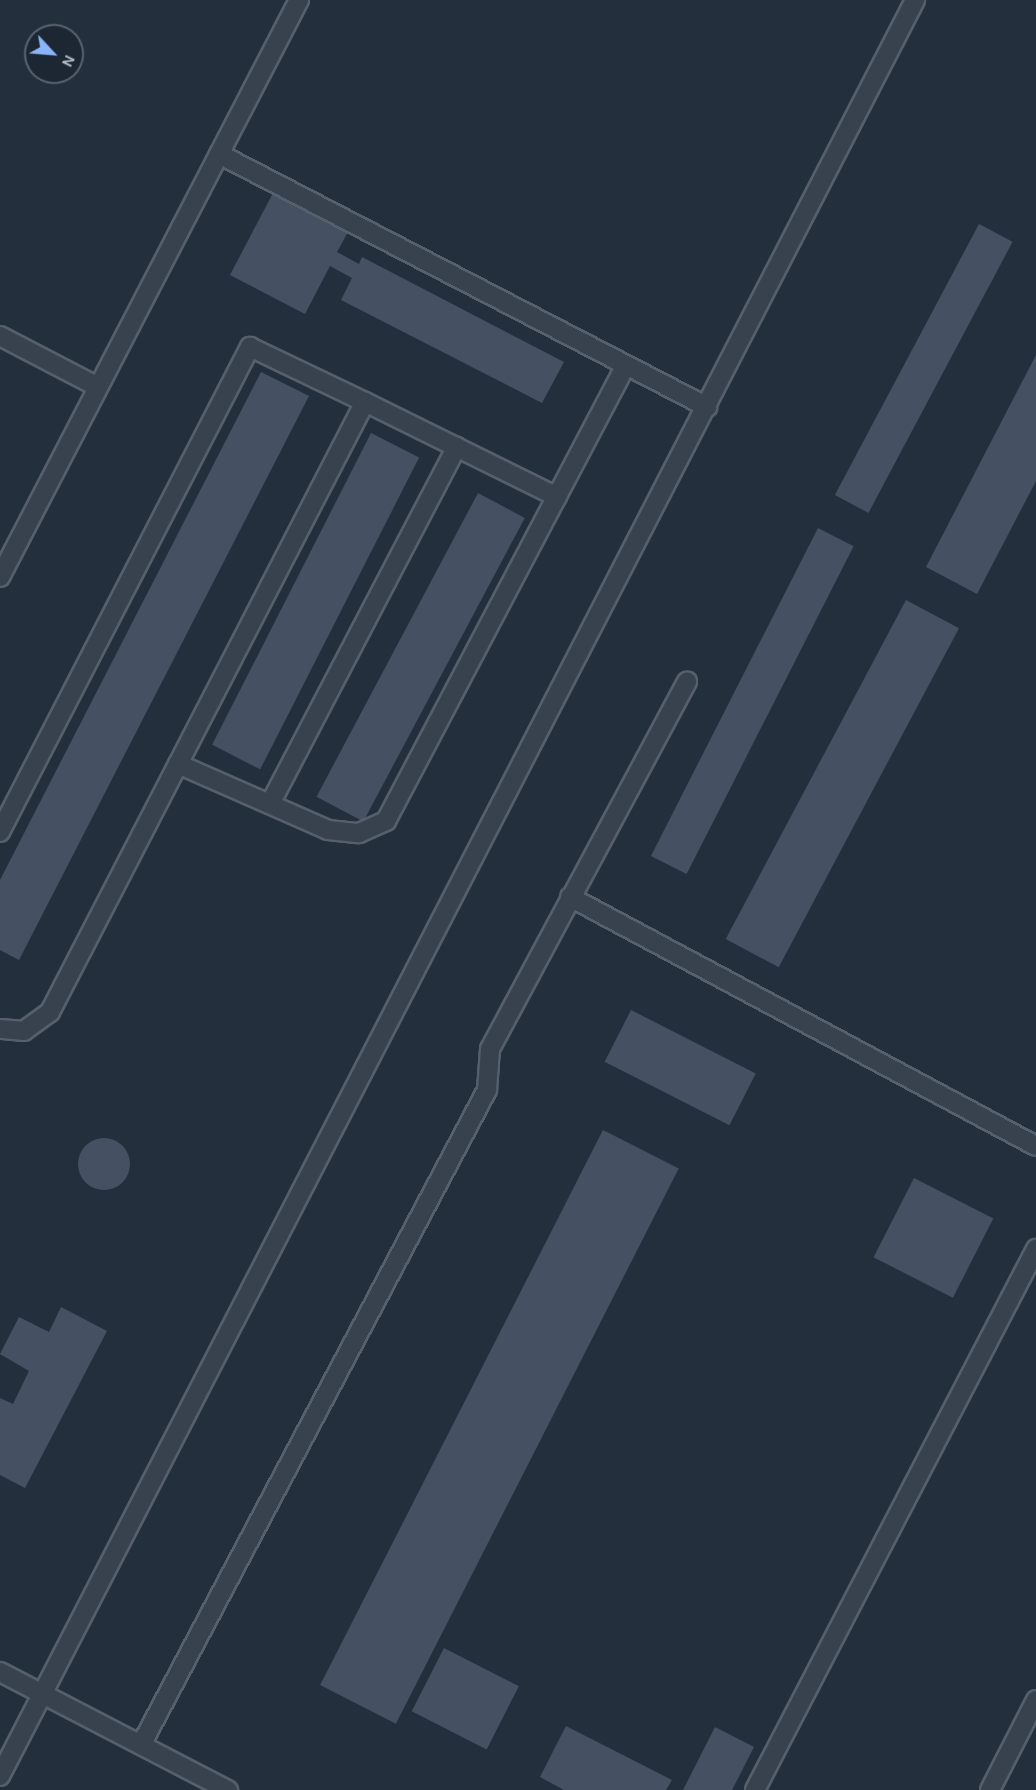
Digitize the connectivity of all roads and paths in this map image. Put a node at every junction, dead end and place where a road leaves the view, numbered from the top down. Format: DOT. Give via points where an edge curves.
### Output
graph roads {
  1 [pos="299,0"];
  2 [pos="915,0"];
  3 [pos="219,154"];
  4 [pos="0,336"];
  5 [pos="626,365"];
  6 [pos="98,387"];
  7 [pos="364,402"];
  8 [pos="707,407"];
  9 [pos="457,447"];
  10 [pos="557,497"];
  11 [pos="0,577"];
  12 [pos="687,682"];
  13 [pos="178,764"];
  14 [pos="270,804"];
  15 [pos="0,832"];
  16 [pos="570,897"];
  17 [pos="0,1029"];
  18 [pos="1036,1146"];
  19 [pos="1036,1249"];
  20 [pos="0,1672"];
  21 [pos="43,1694"];
  22 [pos="1036,1700"];
  23 [pos="141,1745"];
  24 [pos="0,1776"];
  25 [pos="228,1790"];
  26 [pos="754,1790"];
  27 [pos="990,1790"];
  1 -- 3 [label="lane"];
  2 -- 8 [label="lane"];
  3 -- 5 [label="lane"];
  3 -- 6 [label="lane"];
  4 -- 6 [label="lane"];
  5 -- 8 [label="lane"];
  5 -- 10 [label="lane"];
  6 -- 11 [label="lane"];
  7 -- 9 [label="lane"];
  7 -- 13 [label="lane"];
  7 -- 15 [label="lane" via="250,347"];
  8 -- 21 [label="lane"];
  9 -- 10 [label="lane"];
  9 -- 14 [label="lane"];
  10 -- 14 [label="lane" via="386,820 374,829 343,834"];
  12 -- 16 [label="lane"];
  13 -- 14 [label="lane"];
  13 -- 17 [label="lane" via="50,1012 24,1030"];
  16 -- 18 [label="lane"];
  16 -- 23 [label="lane" via="490,1049 487,1090"];
  19 -- 26 [label="lane"];
  20 -- 21 [label="lane"];
  21 -- 23 [label="lane"];
  21 -- 24 [label="lane"];
  22 -- 27 [label="lane"];
  23 -- 25 [label="lane"];
}
